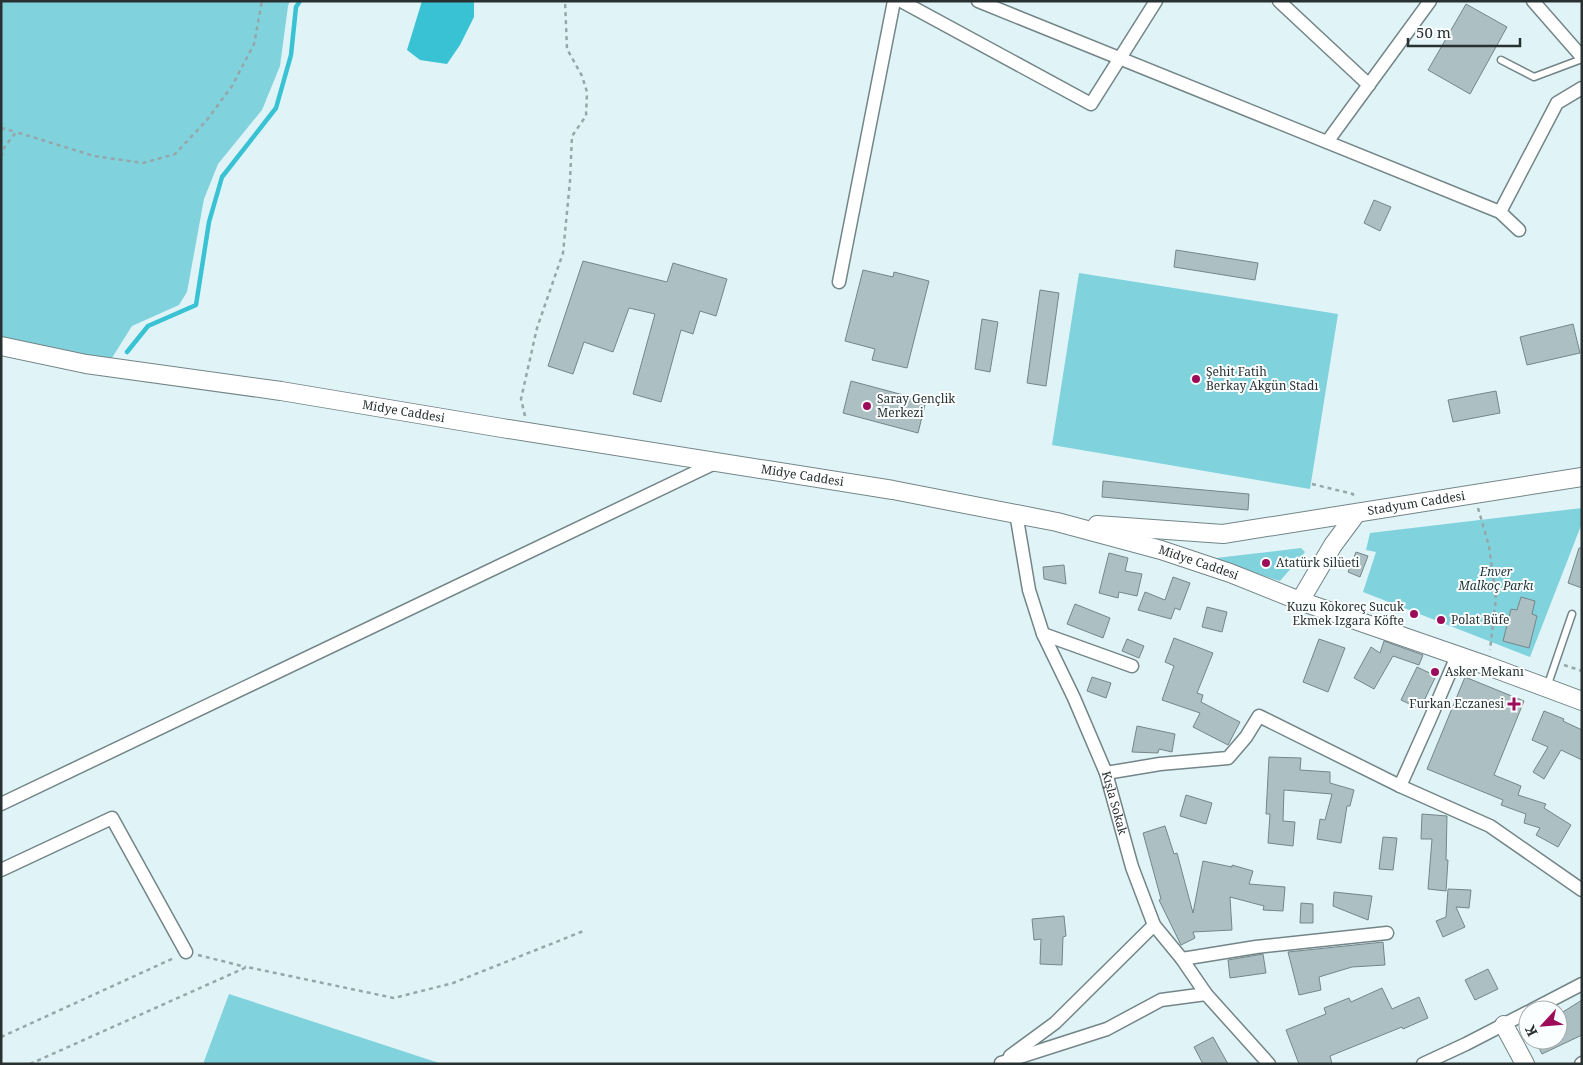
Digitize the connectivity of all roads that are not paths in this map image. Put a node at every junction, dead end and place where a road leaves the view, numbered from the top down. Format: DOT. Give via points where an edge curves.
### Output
graph roads {
  1 [pos="894,1"];
  2 [pos="901,1"];
  3 [pos="978,1"];
  4 [pos="1156,1"];
  5 [pos="1279,1"];
  6 [pos="1430,1"];
  7 [pos="1533,1"];
  8 [pos="1120,58"];
  9 [pos="1582,58"];
  10 [pos="1501,60"];
  11 [pos="1369,85"];
  12 [pos="1582,88"];
  13 [pos="1327,142"];
  14 [pos="1500,212"];
  15 [pos="1519,230"];
  16 [pos="839,282"];
  17 [pos="1,346"];
  18 [pos="717,462"];
  19 [pos="1582,477"];
  20 [pos="1016,513"];
  21 [pos="1356,514"];
  22 [pos="1057,522"];
  23 [pos="1300,601"];
  24 [pos="1572,614"];
  25 [pos="1043,634"];
  26 [pos="1456,656"];
  27 [pos="1132,666"];
  28 [pos="1546,688"];
  29 [pos="1582,701"];
  30 [pos="1106,773"];
  31 [pos="1400,786"];
  32 [pos="1,804"];
  33 [pos="1,870"];
  34 [pos="1582,890"];
  35 [pos="1154,925"];
  36 [pos="1387,933"];
  37 [pos="186,952"];
  38 [pos="1182,959"];
  39 [pos="1582,984"];
  40 [pos="1206,994"];
  41 [pos="1551,1000"];
  42 [pos="1518,1017"];
  43 [pos="1504,1025"];
  44 [pos="1001,1063"];
  45 [pos="1268,1064"];
  46 [pos="1423,1064"];
  47 [pos="1525,1064"];
  1 -- 16 [label="street"];
  2 -- 8 [label="street" via="1091,104"];
  3 -- 8 [label="street"];
  4 -- 8 [label="street"];
  5 -- 11 [label="street"];
  6 -- 11 [label="street"];
  7 -- 9 [label="street"];
  8 -- 13 [label="street"];
  9 -- 10 [label="lane" via="1534,77"];
  11 -- 13 [label="street"];
  12 -- 14 [label="street" via="1557,103"];
  13 -- 14 [label="street"];
  14 -- 15 [label="street"];
  17 -- 18 [label="main road, Midye Caddesi" via="86,364 281,391"];
  18 -- 20 [label="main road, Midye Caddesi"];
  18 -- 32 [label="street"];
  19 -- 21 [label="main road, Stadyum Caddesi"];
  20 -- 22 [label="main road, Midye Caddesi"];
  20 -- 25 [label="street, Kışla Sokak" via="1029,590"];
  21 -- 22 [label="main road" via="1223,534"];
  21 -- 23 [label="main road, Stadyum Caddesi" via="1333,545"];
  22 -- 23 [label="main road, Midye Caddesi" via="1161,550"];
  23 -- 26 [label="main road, Midye Caddesi"];
  24 -- 28 [label="lane"];
  25 -- 27 [label="street"];
  25 -- 30 [label="street, Kışla Sokak"];
  26 -- 28 [label="main road, Midye Caddesi"];
  26 -- 31 [label="street"];
  28 -- 29 [label="main road, Midye Caddesi"];
  30 -- 31 [label="street" via="1228,758 1246,738 1259,716"];
  30 -- 35 [label="street, Kışla Sokak" via="1132,867"];
  31 -- 34 [label="street" via="1490,826"];
  33 -- 37 [label="street" via="112,818"];
  35 -- 38 [label="street, Kışla Sokak"];
  35 -- 44 [label="street" via="1055,1024"];
  36 -- 38 [label="street"];
  38 -- 40 [label="street, Kışla Sokak"];
  39 -- 41 [label="street"];
  40 -- 44 [label="street" via="1161,1000 1107,1029"];
  40 -- 45 [label="street, Kışla Sokak"];
  42 -- 43 [label="street"];
  43 -- 46 [label="street"];
  43 -- 47 [label="main road"];
}
